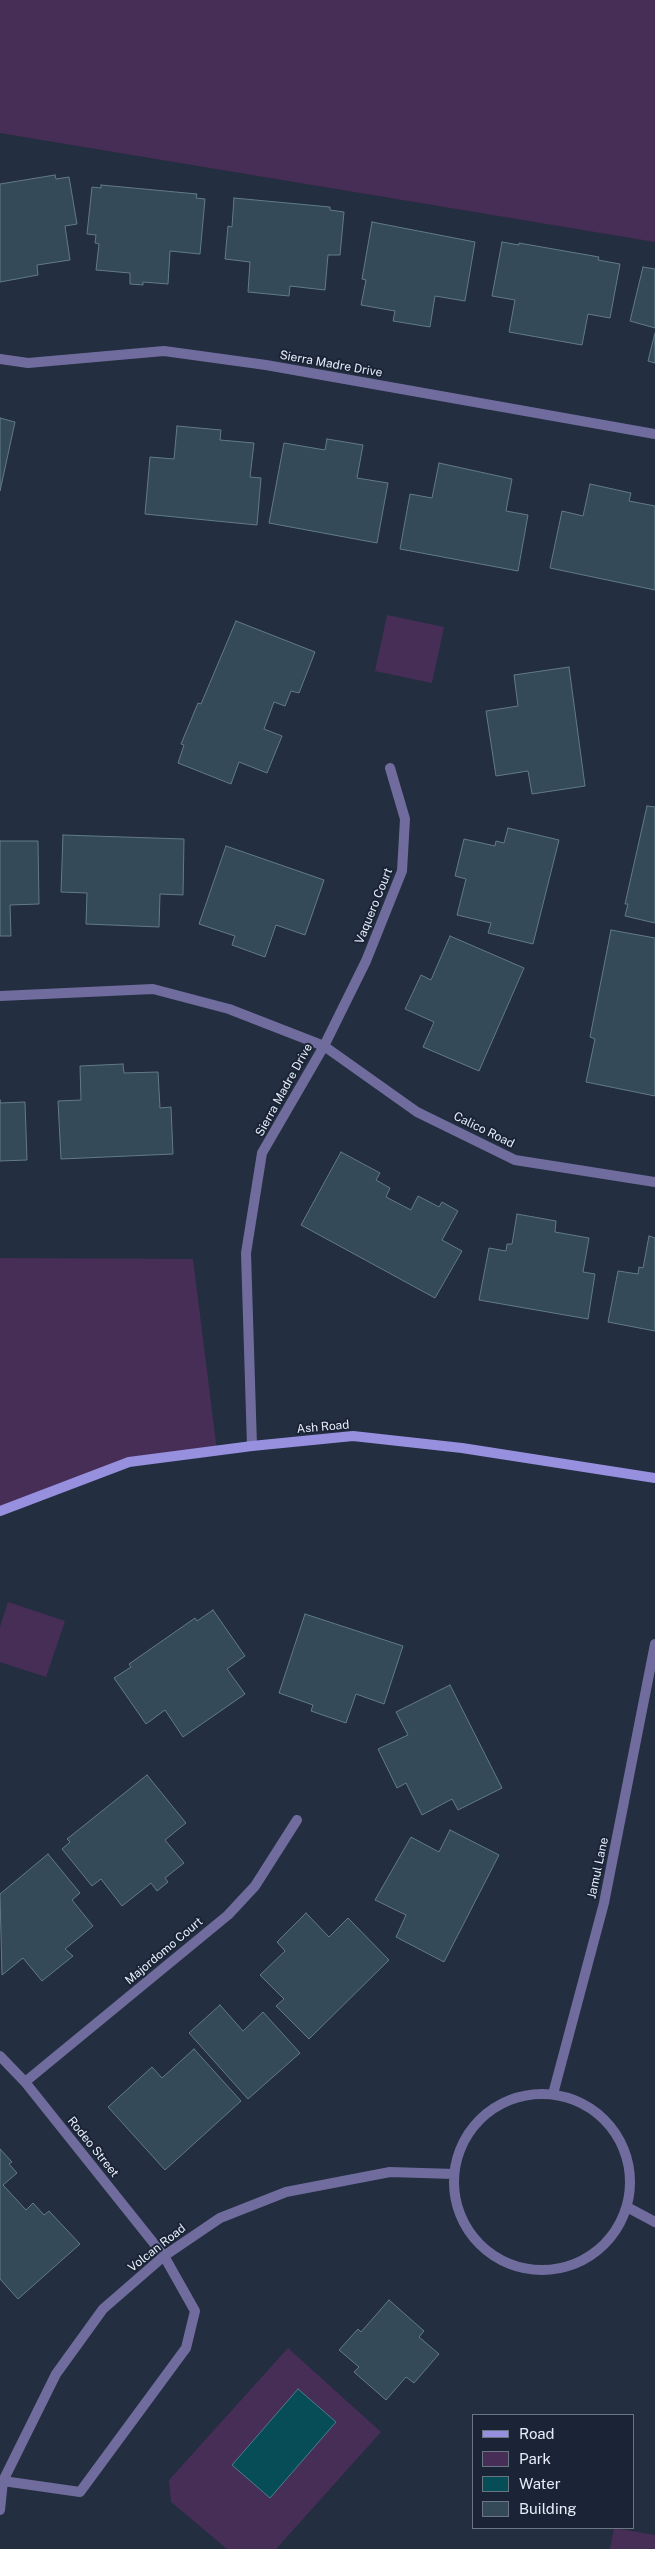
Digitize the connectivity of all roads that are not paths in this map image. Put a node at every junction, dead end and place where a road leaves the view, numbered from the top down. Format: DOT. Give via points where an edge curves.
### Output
graph roads {
  1 [pos="0,359"];
  2 [pos="655,434"];
  3 [pos="390,768"];
  4 [pos="0,996"];
  5 [pos="324,1046"];
  6 [pos="655,1182"];
  7 [pos="252,1446"];
  8 [pos="655,1478"];
  9 [pos="0,1511"];
  10 [pos="655,1644"];
  11 [pos="297,1820"];
  12 [pos="0,2056"];
  13 [pos="25,2082"];
  14 [pos="553,2094"];
  15 [pos="454,2174"];
  16 [pos="627,2207"];
  17 [pos="655,2222"];
  18 [pos="164,2256"];
  19 [pos="3,2481"];
  20 [pos="0,2510"];
  1 -- 2 [label="street, Sierra Madre Drive" via="28,363 164,351 275,366"];
  3 -- 5 [label="street, Vaquero Court" via="404,819 402,871 366,961"];
  4 -- 5 [label="street, Sierra Madre Drive" via="153,989 229,1009"];
  5 -- 6 [label="street, Calico Road" via="417,1112 515,1160"];
  5 -- 7 [label="street, Sierra Madre Drive" via="262,1153 246,1253"];
  7 -- 8 [label="main road, Ash Road" via="353,1436 462,1448"];
  7 -- 9 [label="main road, Ash Road" via="129,1462"];
  10 -- 14 [label="street, Jamul Lane" via="604,1903"];
  11 -- 13 [label="street, Majordomo Court" via="255,1886 228,1915"];
  12 -- 13 [label="street, Rodeo Street"];
  13 -- 18 [label="street, Rodeo Street"];
  14 -- 15 [label="street" via="525,2095 498,2105 476,2123 461,2147"];
  14 -- 16 [label="street" via="582,2103 607,2121 624,2147 630,2177"];
  15 -- 16 [label="street" via="456,2203 467,2230 486,2252 511,2266 540,2271 568,2267 594,2254 614,2234"];
  15 -- 18 [label="street, Volcan Road" via="390,2172 286,2192 220,2218"];
  16 -- 17 [label="street"];
  18 -- 19 [label="street, Volcan Road" via="103,2309 56,2374"];
  18 -- 19 [label="street, Rodeo Street" via="195,2310 186,2348 80,2492"];
  19 -- 20 [label="street, Volcan Road"];
}
